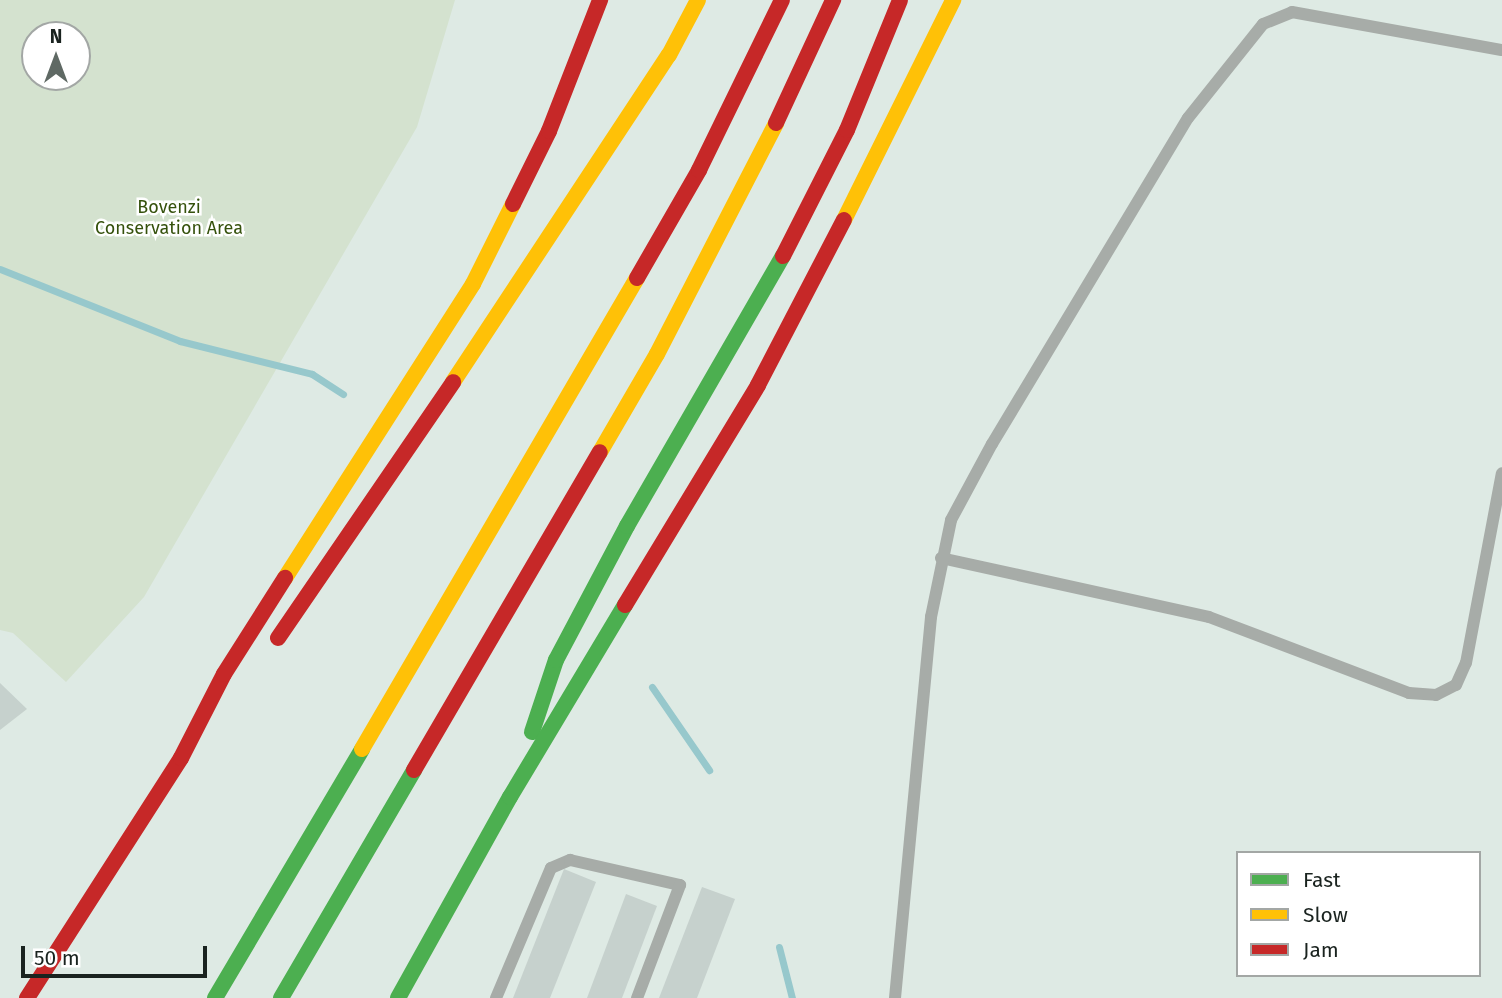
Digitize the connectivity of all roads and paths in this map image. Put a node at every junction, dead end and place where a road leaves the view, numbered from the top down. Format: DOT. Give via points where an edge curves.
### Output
graph roads {
  1 [pos="600,0"];
  2 [pos="698,0"];
  3 [pos="782,0"];
  4 [pos="833,0"];
  5 [pos="900,0"];
  6 [pos="953,0"];
  7 [pos="1502,50"];
  8 [pos="1502,473"];
  9 [pos="941,558"];
  10 [pos="271,647"];
  11 [pos="224,716"];
  12 [pos="181,758"];
  13 [pos="510,797"];
  14 [pos="27,998"];
  15 [pos="215,998"];
  16 [pos="281,998"];
  17 [pos="398,998"];
  18 [pos="496,998"];
  19 [pos="637,998"];
  20 [pos="895,998"];
  1 -- 12 [label="highway" via="549,131 473,284 225,674"];
  2 -- 10 [label="highway" via="669,55 533,264"];
  3 -- 15 [label="highway" via="672,218 421,654 267,904"];
  4 -- 16 [label="highway" via="764,148 657,354"];
  5 -- 13 [label="highway" via="847,130 776,270 627,526 556,660"];
  6 -- 13 [label="highway" via="905,105 758,385"];
  7 -- 9 [label="lane" via="1339,17 1292,12 1263,24 1188,118 1168,151 963,493"];
  8 -- 9 [label="lane" via="1466,663 1456,685 1436,695 1409,693 1209,617"];
  9 -- 20 [label="lane" via="931,617"];
  11 -- 12 [label="highway"];
  12 -- 14 [label="highway"];
  13 -- 17 [label="highway"];
  18 -- 19 [label="lane" via="551,868 570,860 680,885"];
}
